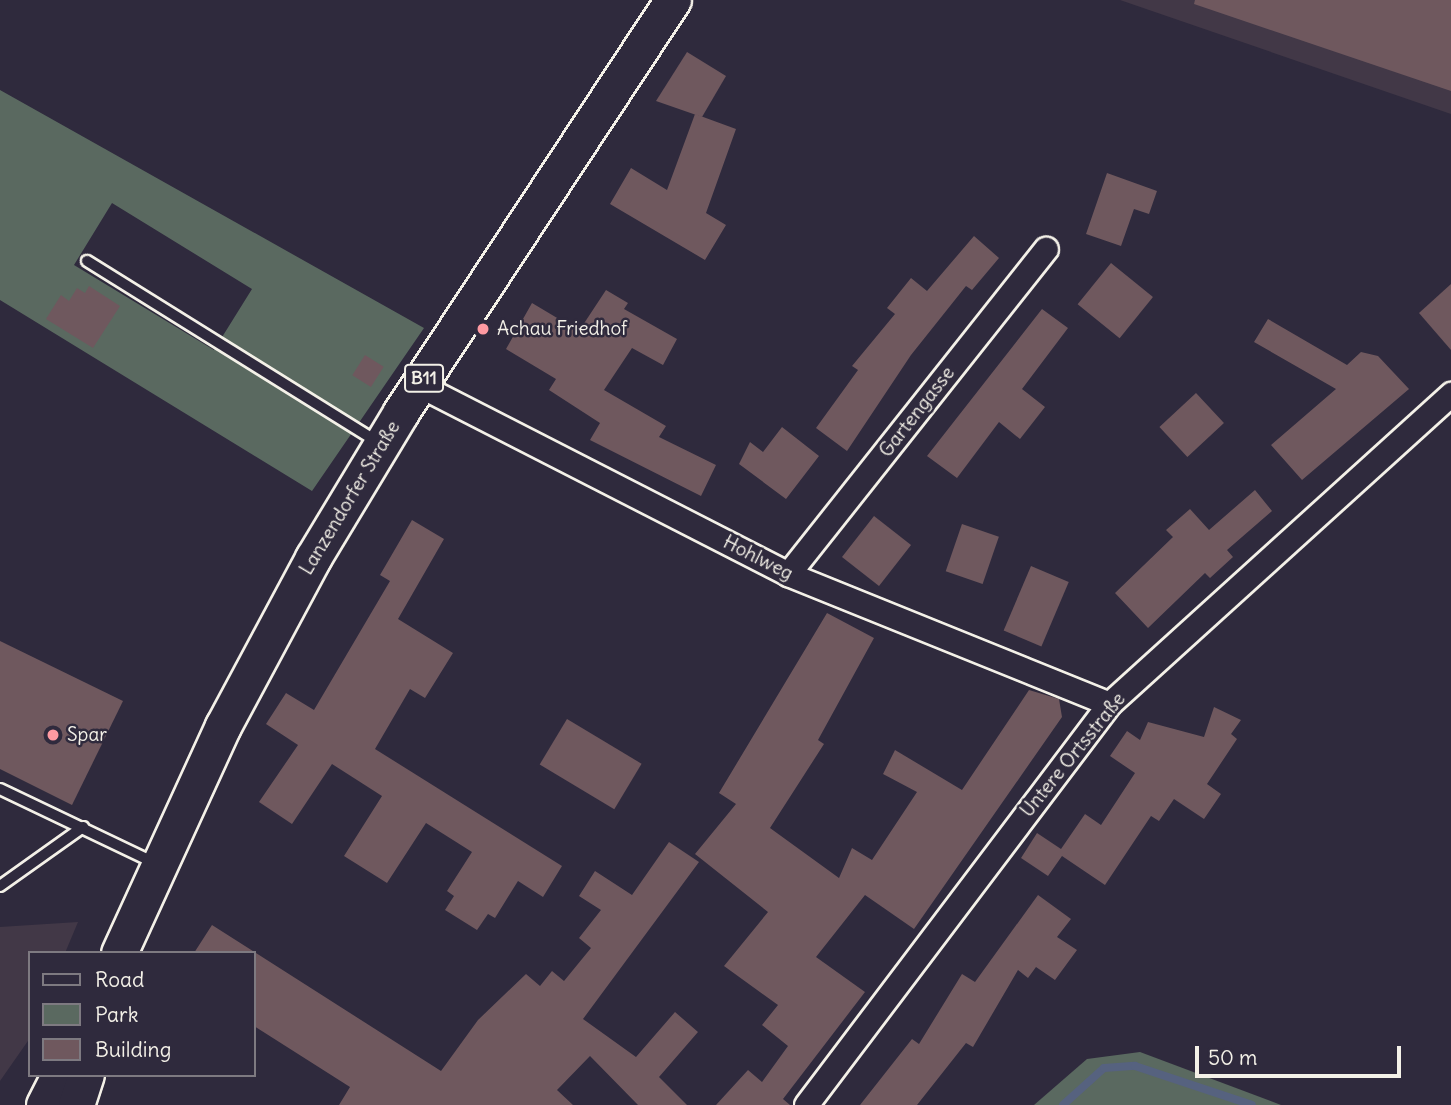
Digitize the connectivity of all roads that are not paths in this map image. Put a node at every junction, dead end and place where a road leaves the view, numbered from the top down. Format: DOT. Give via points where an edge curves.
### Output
graph roads {
  1 [pos="673,0"];
  2 [pos="1046,249"];
  3 [pos="87,261"];
  4 [pos="419,385"];
  5 [pos="1451,394"];
  6 [pos="380,444"];
  7 [pos="789,574"];
  8 [pos="1109,704"];
  9 [pos="0,789"];
  10 [pos="83,827"];
  11 [pos="159,865"];
  12 [pos="0,886"];
  13 [pos="120,951"];
  14 [pos="58,1077"];
  15 [pos="85,1077"];
  16 [pos="44,1105"];
  17 [pos="76,1105"];
  18 [pos="806,1105"];
  1 -- 4 [label="main road, Lanzendorfer Straße / B11"];
  2 -- 7 [label="street, Gartengasse"];
  3 -- 6 [label="lane"];
  4 -- 6 [label="main road, Lanzendorfer Straße / B11"];
  4 -- 7 [label="street, Hohlweg"];
  5 -- 8 [label="street, Untere Ortsstraße"];
  6 -- 11 [label="main road, Lanzendorfer Straße / B11" via="223,726"];
  7 -- 8 [label="street, Hohlweg"];
  8 -- 18 [label="street, Untere Ortsstraße"];
  9 -- 10 [label="lane"];
  10 -- 11 [label="lane"];
  10 -- 12 [label="lane"];
  11 -- 13 [label="main road, Lanzendorfer Straße / B11"];
  14 -- 16 [label="main road"];
  15 -- 17 [label="main road"];
}
